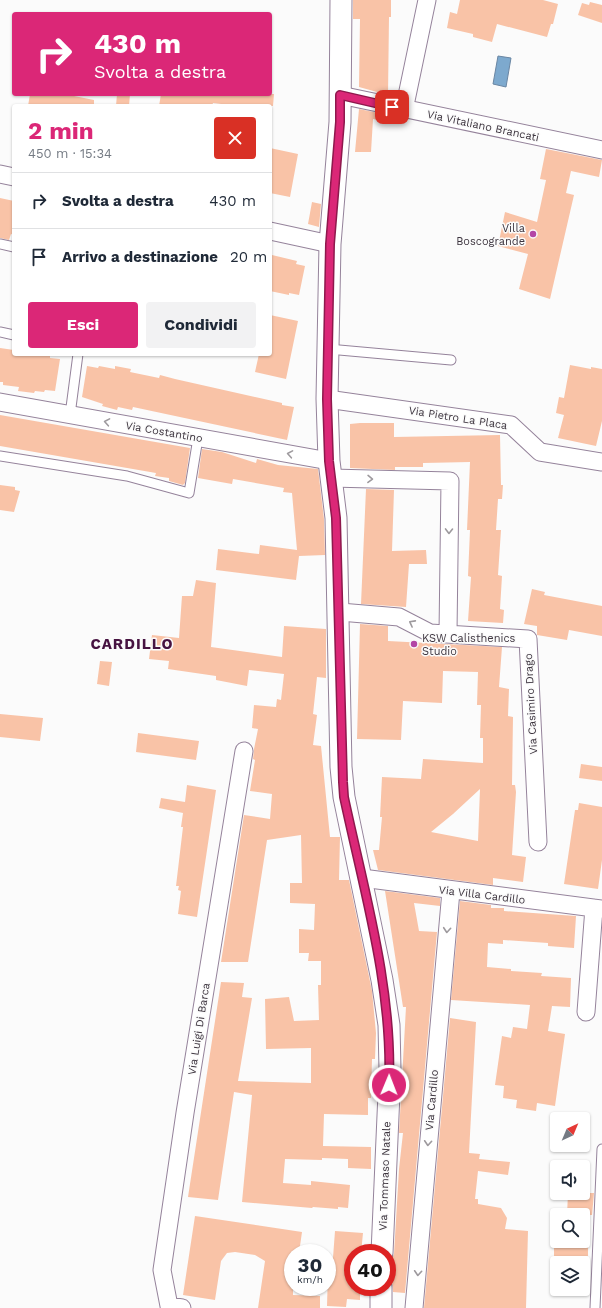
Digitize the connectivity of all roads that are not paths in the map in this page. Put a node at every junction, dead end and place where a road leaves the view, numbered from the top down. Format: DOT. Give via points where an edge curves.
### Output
graph roads {
  1 [pos="341,0"];
  2 [pos="427,0"];
  3 [pos="340,95"];
  4 [pos="404,110"];
  5 [pos="602,150"];
  6 [pos="0,174"];
  7 [pos="12,177"];
  8 [pos="272,231"];
  9 [pos="0,244"];
  10 [pos="330,244"];
  11 [pos="12,247"];
  12 [pos="0,332"];
  13 [pos="12,335"];
  14 [pos="328,349"];
  15 [pos="78,356"];
  16 [pos="450,360"];
  17 [pos="327,399"];
  18 [pos="0,402"];
  19 [pos="70,415"];
  20 [pos="198,438"];
  21 [pos="0,456"];
  22 [pos="602,462"];
  23 [pos="330,470"];
  24 [pos="340,612"];
  25 [pos="448,633"];
  26 [pos="244,751"];
  27 [pos="538,842"];
  28 [pos="362,878"];
  29 [pos="451,891"];
  30 [pos="598,909"];
  31 [pos="586,1012"];
  32 [pos="602,1149"];
  33 [pos="382,1244"];
  34 [pos="381,1296"];
  35 [pos="176,1307"];
  36 [pos="381,1308"];
  37 [pos="414,1308"];
  38 [pos="595,1308"];
  1 -- 3 [label="street, Via Tommaso Natale"];
  2 -- 4 [label="street"];
  3 -- 4 [label="street, Via Vitaliano Brancati"];
  3 -- 10 [label="street, Via Tommaso Natale"];
  4 -- 5 [label="street, Via Vitaliano Brancati"];
  6 -- 7 [label="street"];
  8 -- 10 [label="street"];
  9 -- 11 [label="lane"];
  10 -- 14 [label="street, Via Tommaso Natale"];
  12 -- 13 [label="lane"];
  14 -- 16 [label="lane"];
  14 -- 17 [label="street, Via Tommaso Natale"];
  15 -- 19 [label="lane"];
  17 -- 22 [label="street, Via Pietro La Placa" via="511,425 540,452"];
  17 -- 23 [label="street, Via Tommaso Natale"];
  18 -- 19 [label="street, Via Costantino"];
  20 -- 19 [label="street, Via Costantino, one-way"];
  20 -- 21 [label="lane" via="189,493 127,476"];
  23 -- 20 [label="street, Via Costantino, one-way"];
  23 -- 24 [label="street, Via Tommaso Natale" via="336,518"];
  23 -- 25 [label="street, one-way" via="450,481"];
  25 -- 24 [label="street, Via Casimiro Drago, one-way" via="430,633 399,617"];
  24 -- 28 [label="street, Via Tommaso Natale" via="344,797"];
  25 -- 27 [label="street, Via Casimiro Drago" via="528,639"];
  26 -- 35 [label="street, Via Luigi Di Barca" via="162,1270"];
  28 -- 29 [label="street, Via Villa Cardillo"];
  28 -- 33 [label="street, Via Tommaso Natale" via="389,1025 390,1070"];
  29 -- 30 [label="street, Via Villa Cardillo"];
  29 -- 37 [label="street, Via Cardillo, one-way"];
  30 -- 31 [label="street"];
  32 -- 38 [label="lane"];
  34 -- 36 [label="street"];
}
